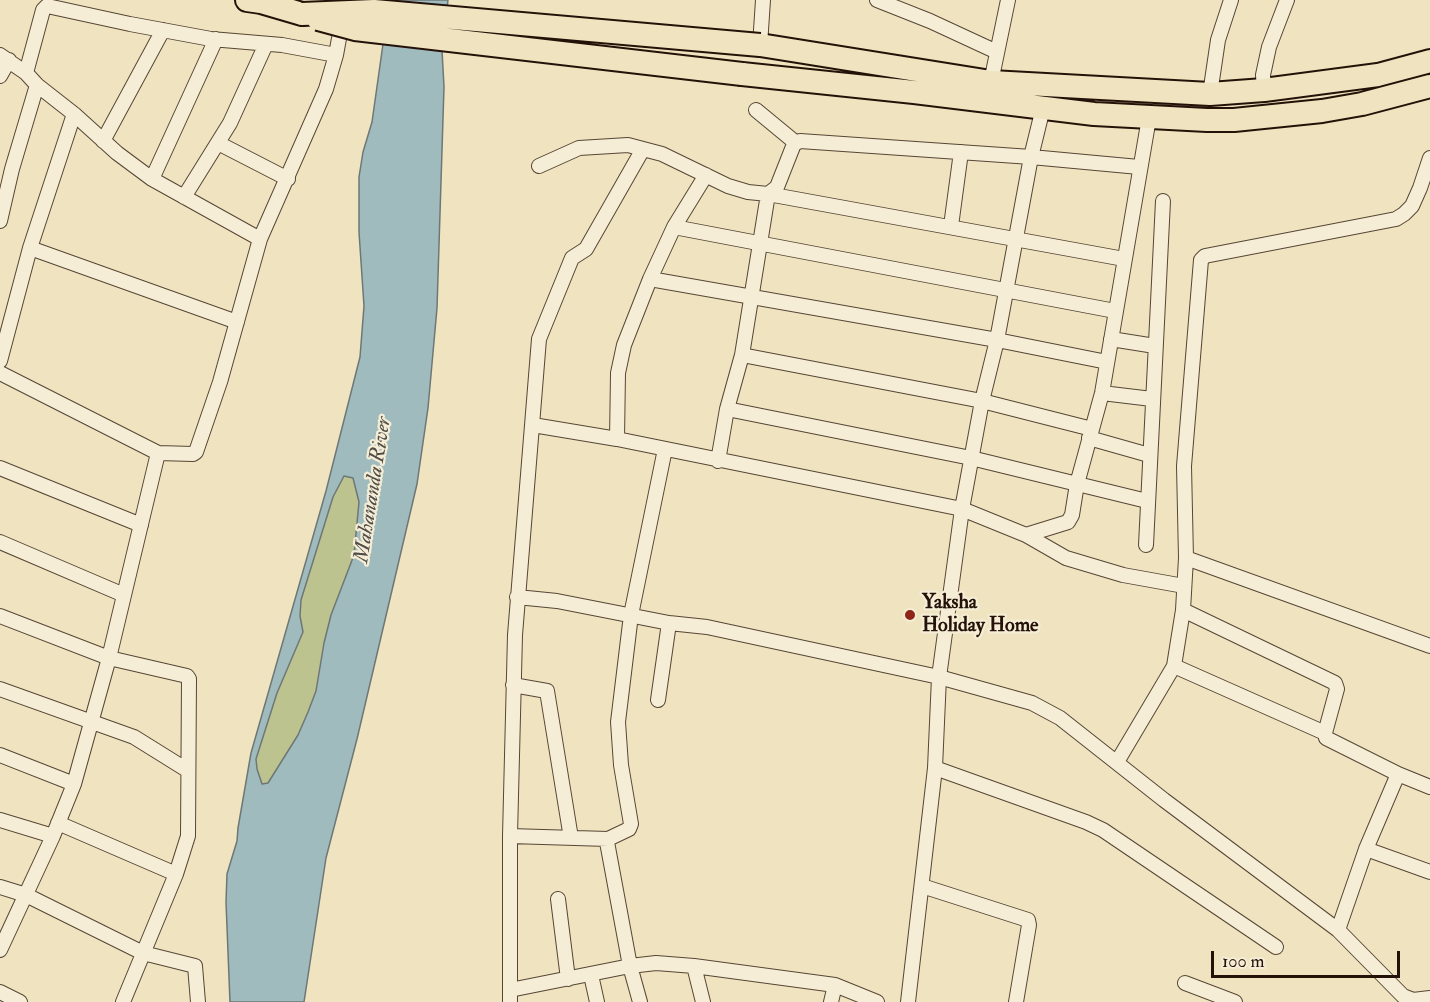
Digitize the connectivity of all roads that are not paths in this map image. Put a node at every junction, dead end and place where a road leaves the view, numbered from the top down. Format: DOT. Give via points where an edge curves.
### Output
graph roads {
  1 [pos="247,0"];
  2 [pos="346,0"];
  3 [pos="763,0"];
  4 [pos="878,0"];
  5 [pos="1008,0"];
  6 [pos="1231,0"];
  7 [pos="1287,0"];
  8 [pos="302,14"];
  9 [pos="163,30"];
  10 [pos="216,39"];
  11 [pos="266,44"];
  12 [pos="760,45"];
  13 [pos="997,52"];
  14 [pos="336,55"];
  15 [pos="4,57"];
  16 [pos="1430,61"];
  17 [pos="26,73"];
  18 [pos="0,76"];
  19 [pos="991,82"];
  20 [pos="38,85"];
  21 [pos="1430,86"];
  22 [pos="1263,90"];
  23 [pos="1210,94"];
  24 [pos="1043,108"];
  25 [pos="756,110"];
  26 [pos="74,114"];
  27 [pos="1149,118"];
  28 [pos="102,141"];
  29 [pos="796,142"];
  30 [pos="218,143"];
  31 [pos="643,149"];
  32 [pos="961,152"];
  33 [pos="1031,157"];
  34 [pos="1430,158"];
  35 [pos="539,166"];
  36 [pos="1139,167"];
  37 [pos="706,175"];
  38 [pos="152,179"];
  39 [pos="288,179"];
  40 [pos="1425,189"];
  41 [pos="768,194"];
  42 [pos="184,197"];
  43 [pos="1162,201"];
  44 [pos="0,221"];
  45 [pos="951,226"];
  46 [pos="674,227"];
  47 [pos="1015,238"];
  48 [pos="260,239"];
  49 [pos="760,242"];
  50 [pos="30,248"];
  51 [pos="1124,259"];
  52 [pos="650,279"];
  53 [pos="1006,290"];
  54 [pos="751,296"];
  55 [pos="1115,311"];
  56 [pos="237,322"];
  57 [pos="1111,339"];
  58 [pos="997,340"];
  59 [pos="1155,346"];
  60 [pos="742,355"];
  61 [pos="0,361"];
  62 [pos="1107,362"];
  63 [pos="0,373"];
  64 [pos="1102,393"];
  65 [pos="1152,399"];
  66 [pos="982,401"];
  67 [pos="727,409"];
  68 [pos="533,425"];
  69 [pos="1091,434"];
  70 [pos="617,439"];
  71 [pos="665,449"];
  72 [pos="158,453"];
  73 [pos="1149,454"];
  74 [pos="970,458"];
  75 [pos="718,461"];
  76 [pos="0,468"];
  77 [pos="1077,484"];
  78 [pos="1147,501"];
  79 [pos="962,509"];
  80 [pos="141,525"];
  81 [pos="1026,535"];
  82 [pos="0,542"];
  83 [pos="1146,545"];
  84 [pos="1186,558"];
  85 [pos="1184,586"];
  86 [pos="124,595"];
  87 [pos="517,597"];
  88 [pos="1183,609"];
  89 [pos="631,615"];
  90 [pos="0,616"];
  91 [pos="669,623"];
  92 [pos="1430,646"];
  93 [pos="109,658"];
  94 [pos="1174,666"];
  95 [pos="939,677"];
  96 [pos="513,685"];
  97 [pos="0,689"];
  98 [pos="658,700"];
  99 [pos="91,721"];
  100 [pos="1325,733"];
  101 [pos="0,755"];
  102 [pos="1116,762"];
  103 [pos="935,768"];
  104 [pos="187,770"];
  105 [pos="1398,774"];
  106 [pos="74,784"];
  107 [pos="1430,787"];
  108 [pos="0,820"];
  109 [pos="56,829"];
  110 [pos="510,836"];
  111 [pos="571,838"];
  112 [pos="608,839"];
  113 [pos="1366,849"];
  114 [pos="1430,872"];
  115 [pos="176,874"];
  116 [pos="922,886"];
  117 [pos="0,887"];
  118 [pos="26,895"];
  119 [pos="558,899"];
  120 [pos="1338,930"];
  121 [pos="1276,947"];
  122 [pos="0,950"];
  123 [pos="143,953"];
  124 [pos="630,966"];
  125 [pos="694,966"];
  126 [pos="591,975"];
  127 [pos="568,979"];
  128 [pos="1185,983"];
  129 [pos="835,985"];
  130 [pos="0,992"];
  131 [pos="510,996"];
  132 [pos="1430,998"];
  133 [pos="20,1002"];
  134 [pos="123,1002"];
  135 [pos="198,1002"];
  136 [pos="597,1002"];
  137 [pos="640,1002"];
  138 [pos="703,1002"];
  139 [pos="831,1002"];
  140 [pos="877,1002"];
  141 [pos="908,1002"];
  142 [pos="1016,1002"];
  143 [pos="1235,1002"];
  1 -- 8 [label="highway"];
  2 -- 14 [label="street"];
  3 -- 12 [label="street"];
  4 -- 13 [label="street"];
  5 -- 13 [label="street"];
  6 -- 23 [label="street" via="1218,40"];
  7 -- 22 [label="street" via="1269,47"];
  8 -- 12 [label="highway, bridge" via="374,11"];
  8 -- 24 [label="highway, bridge" via="355,29"];
  9 -- 10 [label="street"];
  9 -- 17 [label="street" via="47,6"];
  9 -- 28 [label="street"];
  10 -- 11 [label="street"];
  10 -- 38 [label="street"];
  11 -- 14 [label="street"];
  11 -- 30 [label="street"];
  12 -- 19 [label="highway"];
  13 -- 19 [label="street"];
  14 -- 39 [label="street"];
  15 -- 17 [label="street"];
  15 -- 18 [label="street"];
  16 -- 22 [label="highway" via="1378,75"];
  17 -- 20 [label="street"];
  19 -- 23 [label="highway"];
  20 -- 26 [label="street"];
  20 -- 44 [label="street"];
  21 -- 27 [label="highway" via="1322,111 1263,118"];
  22 -- 23 [label="highway"];
  24 -- 27 [label="highway"];
  24 -- 33 [label="street"];
  25 -- 29 [label="street"];
  26 -- 28 [label="street"];
  26 -- 50 [label="street"];
  27 -- 36 [label="street"];
  28 -- 38 [label="street"];
  29 -- 32 [label="street"];
  29 -- 41 [label="street" via="777,187"];
  30 -- 39 [label="street"];
  30 -- 42 [label="street"];
  31 -- 35 [label="street" via="628,145 579,148"];
  31 -- 37 [label="street"];
  31 -- 68 [label="street" via="586,249 572,258 541,333"];
  32 -- 33 [label="street"];
  32 -- 45 [label="street"];
  33 -- 36 [label="street"];
  33 -- 47 [label="street"];
  34 -- 40 [label="street"];
  36 -- 51 [label="street"];
  37 -- 41 [label="street" via="748,192"];
  37 -- 46 [label="street"];
  38 -- 42 [label="street"];
  39 -- 48 [label="street"];
  40 -- 84 [label="street" via="1396,219 1205,256 1201,260 1184,466"];
  41 -- 45 [label="street"];
  41 -- 49 [label="street"];
  42 -- 48 [label="street"];
  43 -- 59 [label="street"];
  45 -- 47 [label="street"];
  46 -- 49 [label="street"];
  46 -- 52 [label="street"];
  47 -- 51 [label="street"];
  47 -- 53 [label="street"];
  48 -- 56 [label="street"];
  49 -- 53 [label="street"];
  49 -- 54 [label="street"];
  50 -- 56 [label="street"];
  50 -- 61 [label="street"];
  51 -- 55 [label="street"];
  52 -- 54 [label="street"];
  52 -- 70 [label="street" via="624,345 618,373"];
  53 -- 55 [label="street"];
  53 -- 58 [label="street"];
  54 -- 58 [label="street"];
  54 -- 60 [label="street"];
  55 -- 57 [label="street"];
  56 -- 72 [label="street" via="198,449 194,454"];
  57 -- 59 [label="street"];
  57 -- 62 [label="street"];
  58 -- 62 [label="street"];
  58 -- 66 [label="street"];
  59 -- 65 [label="street"];
  60 -- 66 [label="street"];
  60 -- 67 [label="street"];
  62 -- 64 [label="street"];
  63 -- 72 [label="street"];
  64 -- 65 [label="street"];
  64 -- 69 [label="street"];
  65 -- 73 [label="street"];
  66 -- 69 [label="street"];
  66 -- 74 [label="street"];
  67 -- 74 [label="street"];
  67 -- 75 [label="street"];
  68 -- 70 [label="street"];
  68 -- 87 [label="street"];
  69 -- 73 [label="street"];
  69 -- 77 [label="street"];
  70 -- 71 [label="street"];
  71 -- 75 [label="street"];
  71 -- 89 [label="street"];
  72 -- 80 [label="street"];
  73 -- 78 [label="street"];
  74 -- 77 [label="street"];
  74 -- 79 [label="street"];
  75 -- 79 [label="street"];
  76 -- 80 [label="street"];
  77 -- 78 [label="street"];
  77 -- 81 [label="street" via="1070,520"];
  78 -- 83 [label="street"];
  79 -- 81 [label="street"];
  79 -- 95 [label="street"];
  80 -- 86 [label="street"];
  81 -- 85 [label="street" via="1066,558 1123,575"];
  82 -- 86 [label="street"];
  84 -- 85 [label="street"];
  84 -- 92 [label="street"];
  85 -- 88 [label="street"];
  86 -- 93 [label="street"];
  87 -- 89 [label="street"];
  87 -- 96 [label="street"];
  88 -- 94 [label="street"];
  88 -- 100 [label="street" via="1335,683 1337,689"];
  89 -- 91 [label="street"];
  89 -- 112 [label="street" via="618,722 632,824"];
  90 -- 93 [label="street"];
  91 -- 95 [label="street" via="707,627"];
  91 -- 98 [label="street"];
  93 -- 99 [label="street"];
  93 -- 104 [label="street" via="188,677"];
  94 -- 100 [label="street"];
  94 -- 102 [label="street"];
  95 -- 102 [label="street" via="1046,710"];
  95 -- 103 [label="street"];
  96 -- 110 [label="street"];
  96 -- 111 [label="street" via="547,691"];
  97 -- 99 [label="street"];
  99 -- 104 [label="street" via="134,737"];
  99 -- 106 [label="street"];
  100 -- 105 [label="street" via="1328,740"];
  101 -- 106 [label="street"];
  102 -- 120 [label="street"];
  103 -- 116 [label="street"];
  103 -- 121 [label="street" via="1103,830"];
  104 -- 115 [label="street" via="188,836"];
  105 -- 107 [label="street"];
  105 -- 113 [label="street"];
  106 -- 109 [label="street"];
  108 -- 109 [label="street"];
  109 -- 115 [label="street"];
  109 -- 118 [label="street"];
  110 -- 111 [label="street"];
  110 -- 131 [label="street"];
  111 -- 112 [label="street"];
  112 -- 124 [label="street"];
  113 -- 114 [label="street"];
  113 -- 120 [label="street"];
  115 -- 123 [label="street"];
  116 -- 141 [label="street"];
  116 -- 142 [label="street" via="1028,920"];
  117 -- 118 [label="street"];
  118 -- 122 [label="street"];
  118 -- 123 [label="street"];
  119 -- 127 [label="street"];
  120 -- 132 [label="street" via="1403,996 1413,1000"];
  123 -- 134 [label="street"];
  123 -- 135 [label="street" via="196,967"];
  124 -- 125 [label="street"];
  124 -- 126 [label="street"];
  124 -- 137 [label="street"];
  125 -- 129 [label="street"];
  125 -- 138 [label="street"];
  126 -- 127 [label="street"];
  126 -- 136 [label="street"];
  127 -- 131 [label="street"];
  128 -- 143 [label="street"];
  129 -- 139 [label="street"];
  129 -- 140 [label="street"];
  130 -- 133 [label="street"];
}
